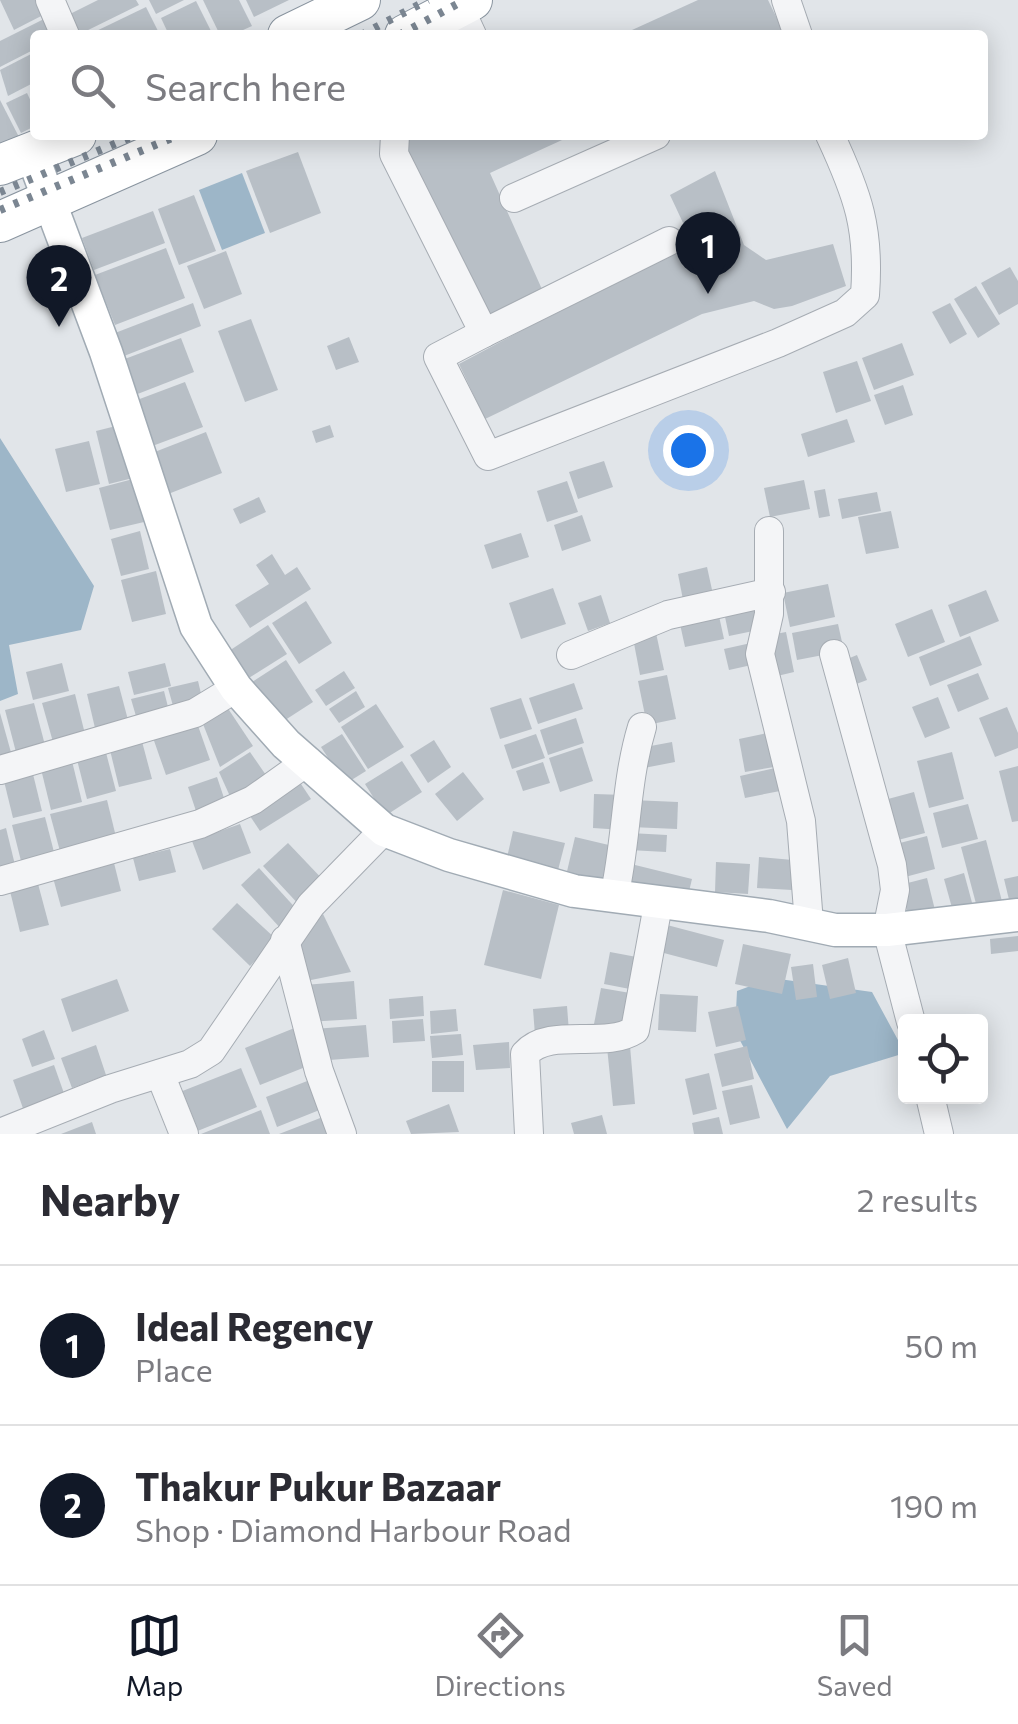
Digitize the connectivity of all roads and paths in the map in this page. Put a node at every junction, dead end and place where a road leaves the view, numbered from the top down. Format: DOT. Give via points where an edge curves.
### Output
graph roads {
  1 [pos="50,0"];
  2 [pos="786,0"];
  3 [pos="352,2"];
  4 [pos="468,14"];
  5 [pos="63,30"];
  6 [pos="298,30"];
  7 [pos="419,30"];
  8 [pos="796,30"];
  9 [pos="63,140"];
  10 [pos="185,140"];
  11 [pos="394,140"];
  12 [pos="645,140"];
  13 [pos="832,140"];
  14 [pos="15,158"];
  15 [pos="514,198"];
  16 [pos="51,202"];
  17 [pos="0,222"];
  18 [pos="668,240"];
  19 [pos="484,333"];
  20 [pos="769,531"];
  21 [pos="771,592"];
  22 [pos="834,654"];
  23 [pos="571,656"];
  24 [pos="236,688"];
  25 [pos="642,728"];
  26 [pos="308,761"];
  27 [pos="0,770"];
  28 [pos="384,830"];
  29 [pos="0,882"];
  30 [pos="614,898"];
  31 [pos="658,905"];
  32 [pos="1018,914"];
  33 [pos="809,924"];
  34 [pos="887,930"];
  35 [pos="284,940"];
  36 [pos="908,1014"];
  37 [pos="160,1074"];
  38 [pos="932,1104"];
  39 [pos="0,1133"];
  40 [pos="184,1134"];
  41 [pos="342,1134"];
  42 [pos="530,1134"];
  43 [pos="940,1134"];
  1 -- 5 [label="street"];
  2 -- 8 [label="street"];
  3 -- 6 [label="highway"];
  4 -- 7 [label="highway"];
  9 -- 14 [label="highway"];
  10 -- 16 [label="highway"];
  11 -- 19 [label="street" via="394,154"];
  12 -- 15 [label="street"];
  13 -- 19 [label="street" via="868,242 865,295 845,313 488,456 438,357"];
  14 -- 16 [label="main road"];
  16 -- 17 [label="highway"];
  16 -- 24 [label="main road" via="196,626"];
  18 -- 19 [label="street"];
  20 -- 21 [label="street"];
  21 -- 23 [label="street" via="668,614"];
  21 -- 33 [label="street" via="760,654 802,821"];
  22 -- 34 [label="street" via="892,865"];
  24 -- 26 [label="main road"];
  24 -- 27 [label="street" via="195,713"];
  25 -- 30 [label="street"];
  26 -- 28 [label="main road"];
  26 -- 29 [label="street" via="253,800 200,824"];
  28 -- 30 [label="main road" via="467,860"];
  28 -- 35 [label="street"];
  30 -- 31 [label="main road"];
  31 -- 33 [label="main road"];
  31 -- 42 [label="street" via="635,1030 538,1043 524,1054"];
  32 -- 34 [label="main road"];
  33 -- 34 [label="main road"];
  34 -- 36 [label="street"];
  35 -- 37 [label="street" via="211,1051"];
  35 -- 41 [label="street"];
  37 -- 39 [label="street"];
  37 -- 40 [label="street"];
  38 -- 43 [label="street"];
}
